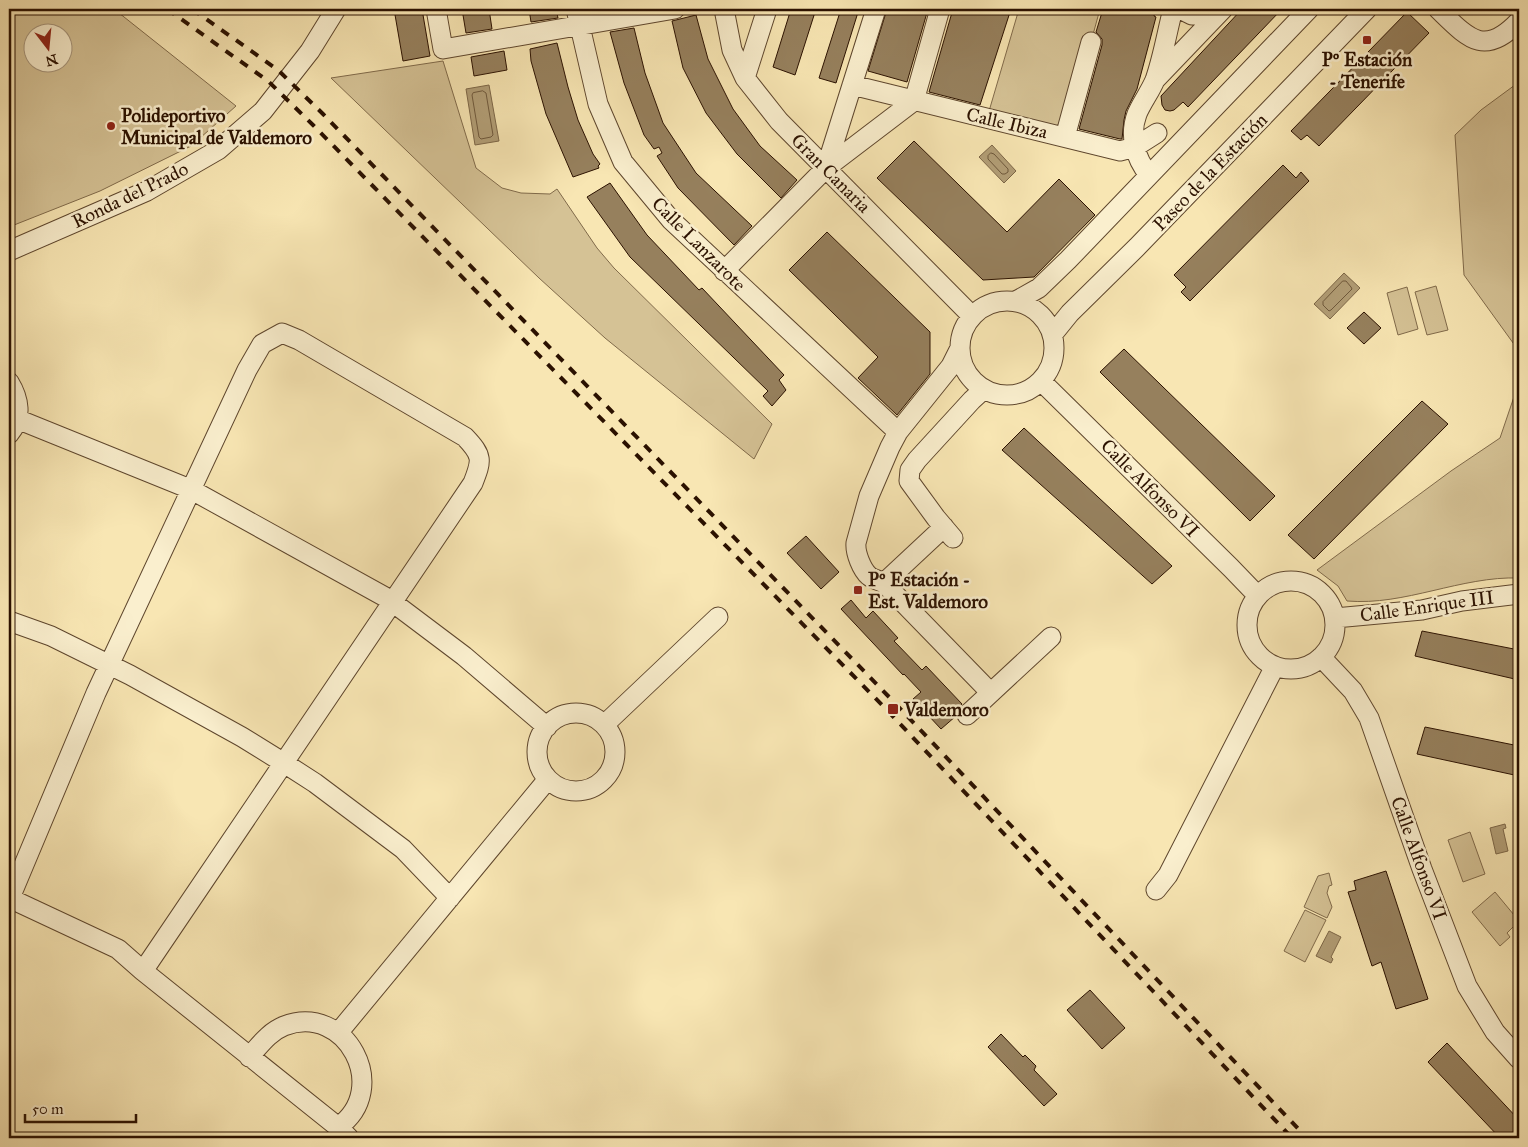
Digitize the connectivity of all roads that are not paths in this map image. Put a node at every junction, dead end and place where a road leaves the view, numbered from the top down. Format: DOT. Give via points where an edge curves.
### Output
graph roads {
  1 [pos="336,9"];
  2 [pos="436,9"];
  3 [pos="675,9"];
  4 [pos="724,9"];
  5 [pos="767,9"];
  6 [pos="876,9"];
  7 [pos="940,9"];
  8 [pos="1173,9"];
  9 [pos="1180,9"];
  10 [pos="1309,9"];
  11 [pos="1367,9"];
  12 [pos="1438,9"];
  13 [pos="1222,10"];
  14 [pos="578,18"];
  15 [pos="1519,21"];
  16 [pos="1091,42"];
  17 [pos="745,78"];
  18 [pos="1155,80"];
  19 [pos="852,86"];
  20 [pos="1146,98"];
  21 [pos="914,101"];
  22 [pos="1158,133"];
  23 [pos="1065,137"];
  24 [pos="1185,137"];
  25 [pos="1134,148"];
  26 [pos="826,168"];
  27 [pos="1149,175"];
  28 [pos="9,251"];
  29 [pos="724,271"];
  30 [pos="1016,301"];
  31 [pos="972,316"];
  32 [pos="1053,334"];
  33 [pos="960,348"];
  34 [pos="1042,380"];
  35 [pos="9,382"];
  36 [pos="984,389"];
  37 [pos="13,426"];
  38 [pos="898,432"];
  39 [pos="190,489"];
  40 [pos="884,583"];
  41 [pos="1519,594"];
  42 [pos="1258,596"];
  43 [pos="392,602"];
  44 [pos="718,618"];
  45 [pos="1335,618"];
  46 [pos="9,621"];
  47 [pos="1051,637"];
  48 [pos="1321,658"];
  49 [pos="109,664"];
  50 [pos="1275,666"];
  51 [pos="990,692"];
  52 [pos="967,715"];
  53 [pos="604,725"];
  54 [pos="547,727"];
  55 [pos="284,763"];
  56 [pos="548,779"];
  57 [pos="1156,890"];
  58 [pos="9,898"];
  59 [pos="450,898"];
  60 [pos="143,972"];
  61 [pos="338,1033"];
  62 [pos="249,1057"];
  63 [pos="1519,1059"];
  64 [pos="344,1133"];
  1 -- 28 [label="street, Ronda del Prado" via="310,51 263,111 218,150 146,192"];
  2 -- 14 [label="street" via="443,49"];
  3 -- 14 [label="street"];
  4 -- 17 [label="street, Gran Canaria" via="732,50"];
  5 -- 17 [label="street"];
  6 -- 19 [label="street"];
  7 -- 21 [label="street"];
  8 -- 18 [label="street"];
  9 -- 13 [label="street" via="1192,15"];
  10 -- 24 [label="street"];
  11 -- 32 [label="street, Paseo de la Estación"];
  12 -- 15 [label="street" via="1476,41 1493,40 1508,33"];
  13 -- 18 [label="street"];
  14 -- 29 [label="street, Calle Lanzarote" via="598,104 623,162 671,220"];
  16 -- 23 [label="street"];
  17 -- 26 [label="street, Gran Canaria" via="779,121"];
  18 -- 20 [label="street"];
  19 -- 21 [label="street, Calle Ibiza"];
  19 -- 26 [label="street"];
  20 -- 22 [label="street" via="1149,119"];
  20 -- 25 [label="street" via="1137,115"];
  21 -- 23 [label="street, Calle Ibiza"];
  21 -- 26 [label="street"];
  22 -- 24 [label="street"];
  22 -- 25 [label="street"];
  23 -- 25 [label="street, Calle Ibiza" via="1120,151"];
  24 -- 27 [label="street"];
  25 -- 27 [label="street"];
  26 -- 29 [label="street"];
  26 -- 31 [label="street, Gran Canaria"];
  27 -- 30 [label="street" via="1039,288"];
  29 -- 38 [label="street, Calle Lanzarote"];
  30 -- 31 [label="street" via="992,303"];
  30 -- 32 [label="street" via="1039,312"];
  31 -- 33 [label="street" via="961,336"];
  32 -- 34 [label="street" via="1054,359"];
  33 -- 36 [label="street" via="966,372"];
  33 -- 38 [label="street" via="951,366"];
  34 -- 36 [label="street" via="1029,390 1014,394"];
  34 -- 42 [label="street, Calle Alfonso VI"];
  35 -- 37 [label="street" via="18,406"];
  36 -- 40 [label="street" via="910,470 909,481 949,532"];
  37 -- 39 [label="street"];
  38 -- 40 [label="street" via="869,496 855,550 869,576"];
  39 -- 43 [label="street"];
  39 -- 43 [label="street" via="262,344 282,334 299,340 465,437 477,449 480,464 473,483"];
  39 -- 49 [label="street"];
  40 -- 51 [label="street"];
  41 -- 45 [label="street, Calle Enrique III" via="1422,610"];
  42 -- 45 [label="street" via="1278,583 1303,582 1324,596"];
  42 -- 50 [label="street" via="1250,608 1248,636 1263,659"];
  43 -- 54 [label="street" via="464,656"];
  43 -- 55 [label="street"];
  44 -- 53 [label="street"];
  45 -- 48 [label="street" via="1335,632"];
  46 -- 49 [label="street" via="51,636"];
  47 -- 51 [label="street"];
  48 -- 50 [label="street" via="1299,669"];
  48 -- 63 [label="street, Calle Alfonso VI" via="1353,691 1369,718 1467,986 1495,1032"];
  49 -- 55 [label="street"];
  49 -- 58 [label="street"];
  50 -- 57 [label="street" via="1168,875"];
  51 -- 52 [label="street"];
  53 -- 54 [label="street" via="588,715 576,713 563,715"];
  53 -- 56 [label="street" via="614,742 615,755 605,779 582,791 569,791"];
  54 -- 56 [label="street" via="538,743 537,756"];
  55 -- 59 [label="street" via="403,849"];
  55 -- 60 [label="street"];
  56 -- 59 [label="street"];
  58 -- 60 [label="street" via="118,949"];
  59 -- 61 [label="street"];
  60 -- 62 [label="street"];
  61 -- 62 [label="street" via="322,1025 303,1022 284,1026 267,1036"];
  61 -- 64 [label="street" via="353,1048 360,1066 362,1085 357,1104 345,1122"];
  62 -- 64 [label="street"];
}
